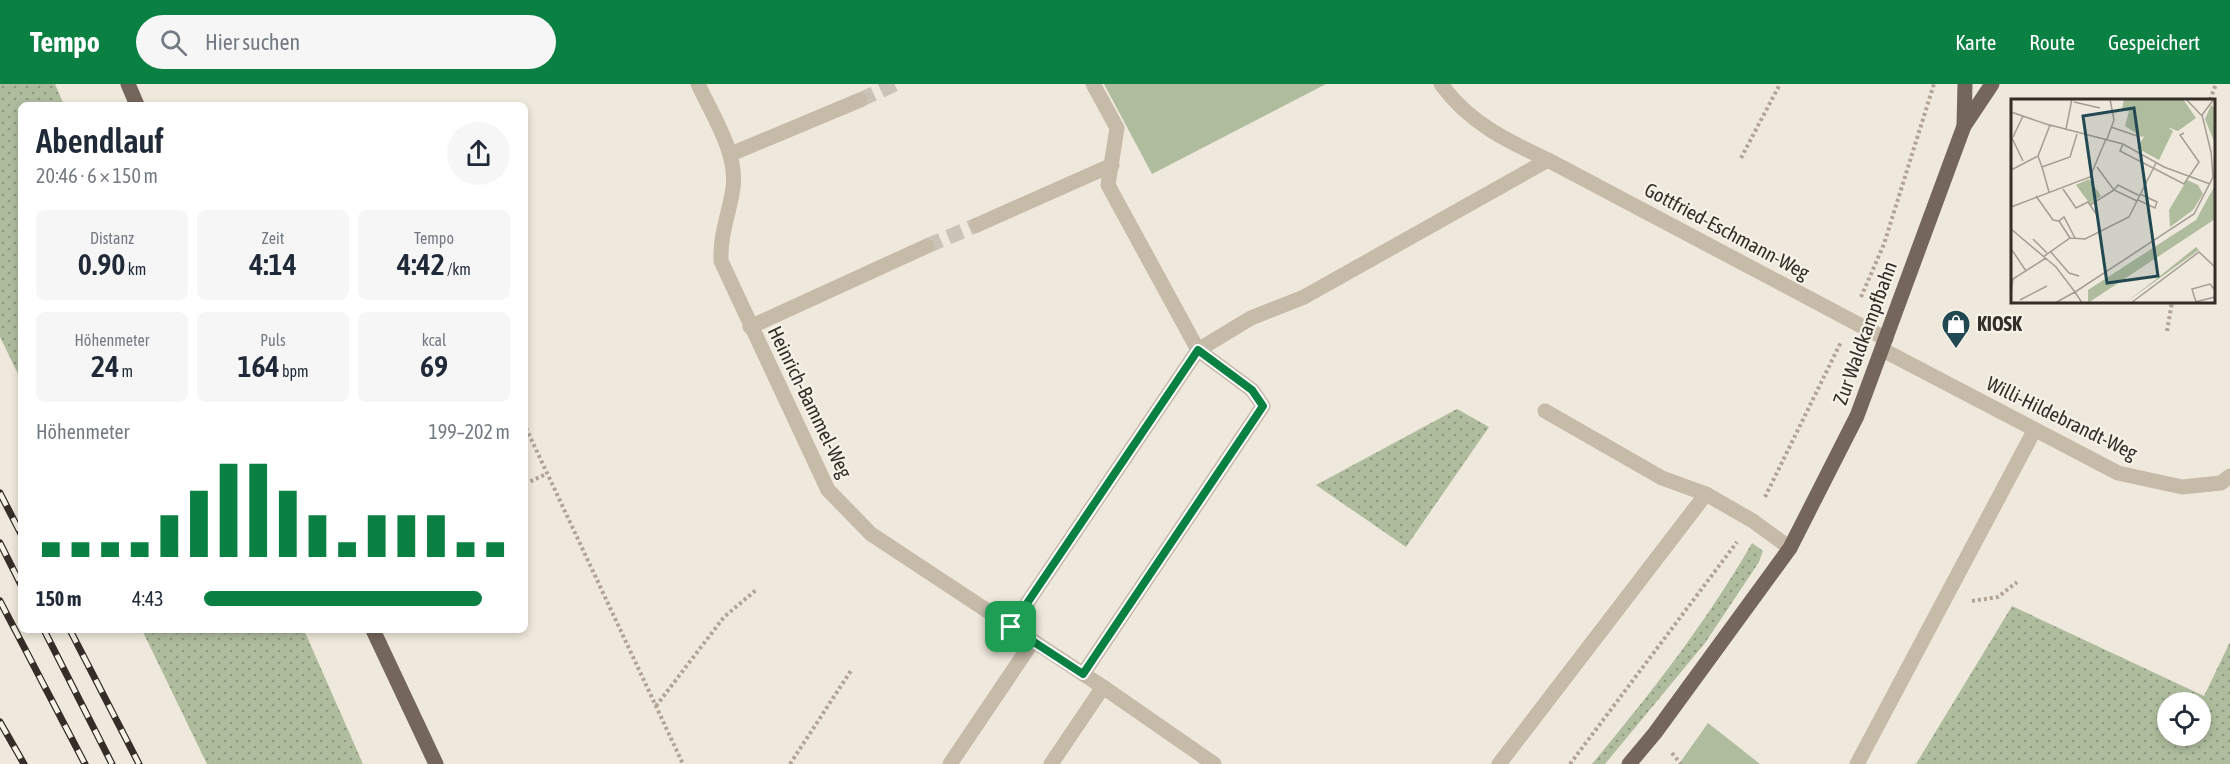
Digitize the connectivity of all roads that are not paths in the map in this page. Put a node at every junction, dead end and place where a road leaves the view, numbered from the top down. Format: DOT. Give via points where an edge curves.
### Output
graph roads {
  1 [pos="128,84"];
  2 [pos="698,84"];
  3 [pos="1093,84"];
  4 [pos="1441,84"];
  5 [pos="1965,84"];
  6 [pos="1992,84"];
  7 [pos="860,100"];
  8 [pos="136,102"];
  9 [pos="1964,126"];
  10 [pos="730,154"];
  11 [pos="1548,160"];
  12 [pos="1112,165"];
  13 [pos="977,225"];
  14 [pos="927,246"];
  15 [pos="750,327"];
  16 [pos="1885,345"];
  17 [pos="1198,350"];
  18 [pos="1545,411"];
  19 [pos="2034,431"];
  20 [pos="2230,476"];
  21 [pos="1706,494"];
  22 [pos="1790,548"];
  23 [pos="1011,627"];
  24 [pos="375,633"];
  25 [pos="1032,641"];
  26 [pos="1083,674"];
  27 [pos="1103,687"];
  28 [pos="436,764"];
  29 [pos="950,764"];
  30 [pos="1051,764"];
  31 [pos="1214,764"];
  32 [pos="1499,764"];
  33 [pos="1629,764"];
  34 [pos="1857,764"];
  1 -- 8 [label="main road"];
  2 -- 10 [label="street, Heinrich-Bammel-Weg"];
  3 -- 12 [label="street" via="1117,128"];
  4 -- 11 [label="street, Gottfried-Eschmann-Weg" via="1452,100 1494,135"];
  5 -- 9 [label="main road, Zur Waldkampfbahn"];
  6 -- 9 [label="main road, Zur Waldkampfbahn"];
  7 -- 10 [label="street"];
  9 -- 16 [label="main road, Zur Waldkampfbahn"];
  10 -- 15 [label="street, Heinrich-Bammel-Weg" via="733,186 720,239 721,261"];
  11 -- 16 [label="street, Gottfried-Eschmann-Weg" via="1851,321"];
  11 -- 17 [label="street" via="1304,297 1251,318"];
  12 -- 13 [label="street"];
  12 -- 17 [label="street" via="1108,185"];
  14 -- 15 [label="street"];
  15 -- 23 [label="street, Heinrich-Bammel-Weg" via="828,490 871,534"];
  16 -- 19 [label="street, Willi-Hildebrandt-Weg"];
  16 -- 22 [label="main road, Zur Waldkampfbahn" via="1857,416"];
  17 -- 23 [label="street"];
  17 -- 26 [label="street" via="1252,390 1263,406"];
  18 -- 21 [label="street" via="1662,478"];
  19 -- 20 [label="street, Willi-Hildebrandt-Weg" via="2118,473 2181,487 2221,483"];
  19 -- 34 [label="street"];
  21 -- 22 [label="street"];
  21 -- 32 [label="street"];
  22 -- 33 [label="main road, Zur Waldkampfbahn"];
  23 -- 25 [label="street, Heinrich-Bammel-Weg"];
  24 -- 28 [label="main road"];
  25 -- 26 [label="street, Heinrich-Bammel-Weg"];
  25 -- 29 [label="street"];
  26 -- 27 [label="street, Heinrich-Bammel-Weg"];
  27 -- 30 [label="street"];
  27 -- 31 [label="street, Heinrich-Bammel-Weg"];
}
